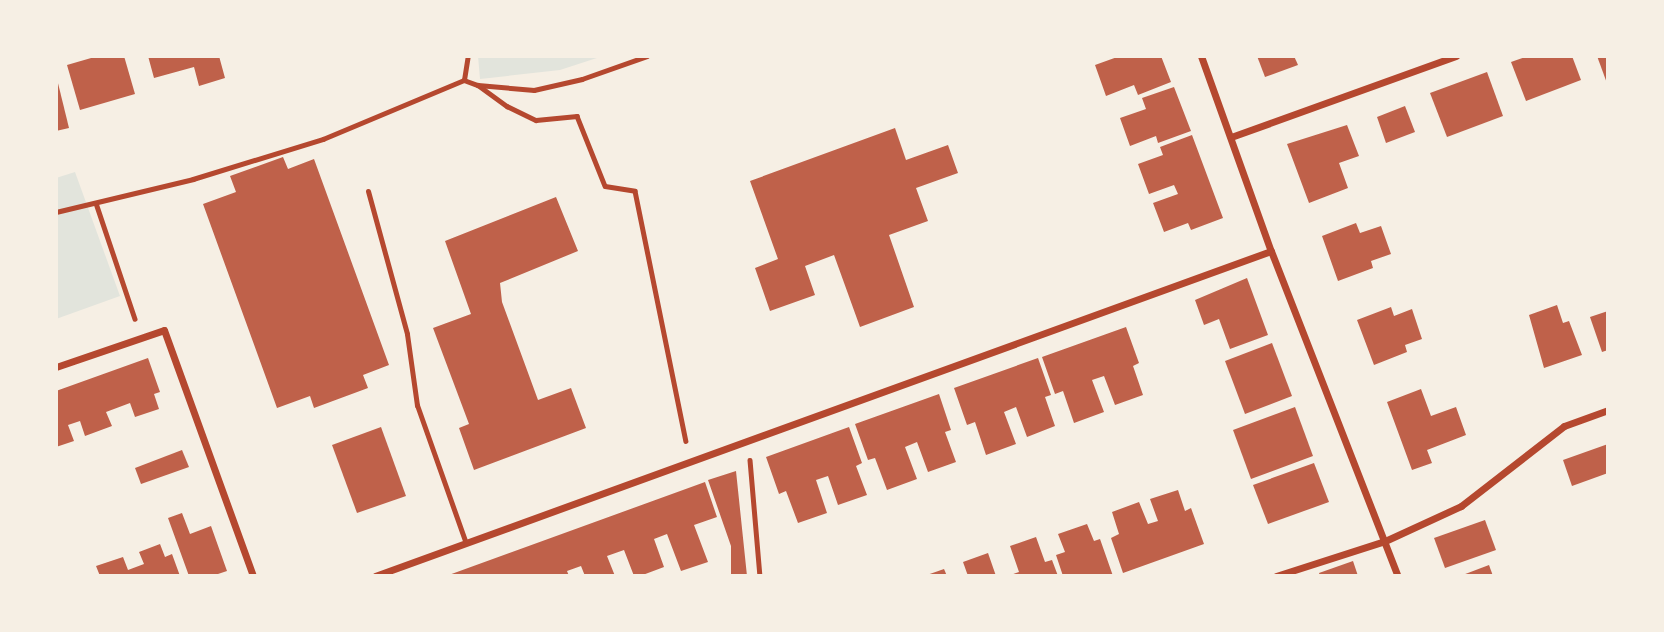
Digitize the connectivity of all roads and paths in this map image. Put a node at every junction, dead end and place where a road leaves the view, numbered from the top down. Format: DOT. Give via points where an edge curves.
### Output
graph roads {
  1 [pos="468,56"];
  2 [pos="647,56"];
  3 [pos="1201,56"];
  4 [pos="1456,56"];
  5 [pos="464,80"];
  6 [pos="478,85"];
  7 [pos="1231,137"];
  8 [pos="368,191"];
  9 [pos="96,203"];
  10 [pos="56,212"];
  11 [pos="1271,251"];
  12 [pos="141,336"];
  13 [pos="56,367"];
  14 [pos="1608,410"];
  15 [pos="748,438"];
  16 [pos="690,461"];
  17 [pos="1385,541"];
  18 [pos="466,543"];
  19 [pos="253,576"];
  20 [pos="374,576"];
  21 [pos="760,576"];
  22 [pos="1276,576"];
  23 [pos="1398,576"];
  1 -- 5 [label="path"];
  2 -- 6 [label="path" via="534,90"];
  3 -- 7 [label="street"];
  4 -- 7 [label="street"];
  5 -- 6 [label="path"];
  5 -- 9 [label="path" via="323,139"];
  6 -- 16 [label="path" via="536,120 577,116 605,186 635,191"];
  7 -- 11 [label="street"];
  8 -- 18 [label="lane" via="407,334 417,405"];
  9 -- 10 [label="path"];
  9 -- 12 [label="path"];
  11 -- 15 [label="street"];
  11 -- 17 [label="street"];
  12 -- 13 [label="street"];
  12 -- 19 [label="street" via="164,330"];
  14 -- 17 [label="street" via="1564,426 1461,506"];
  15 -- 16 [label="street"];
  15 -- 21 [label="path"];
  16 -- 18 [label="street"];
  17 -- 22 [label="street"];
  17 -- 23 [label="street"];
  18 -- 20 [label="street"];
}
